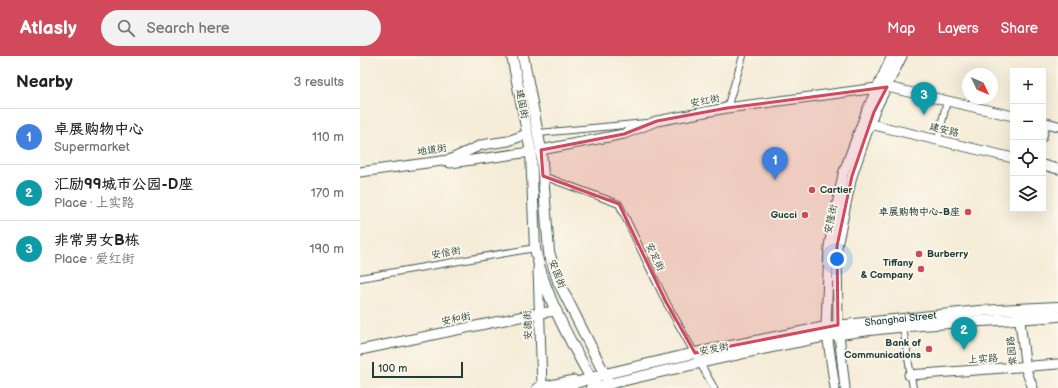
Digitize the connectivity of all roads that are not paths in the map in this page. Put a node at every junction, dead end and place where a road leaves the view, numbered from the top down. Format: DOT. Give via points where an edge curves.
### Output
graph roads {
  1 [pos="512,56"];
  2 [pos="523,56"];
  3 [pos="743,56"];
  4 [pos="892,56"];
  5 [pos="902,56"];
  6 [pos="887,87"];
  7 [pos="877,88"];
  8 [pos="947,100"];
  9 [pos="727,108"];
  10 [pos="1010,115"];
  11 [pos="657,121"];
  12 [pos="1046,123"];
  13 [pos="870,124"];
  14 [pos="1058,126"];
  15 [pos="539,133"];
  16 [pos="527,134"];
  17 [pos="938,140"];
  18 [pos="536,151"];
  19 [pos="1010,157"];
  20 [pos="1046,166"];
  21 [pos="1058,169"];
  22 [pos="360,172"];
  23 [pos="360,176"];
  24 [pos="543,176"];
  25 [pos="535,248"];
  26 [pos="538,263"];
  27 [pos="360,278"];
  28 [pos="1058,307"];
  29 [pos="557,311"];
  30 [pos="539,313"];
  31 [pos="1020,314"];
  32 [pos="1058,316"];
  33 [pos="903,328"];
  34 [pos="839,330"];
  35 [pos="827,332"];
  36 [pos="360,350"];
  37 [pos="695,353"];
  38 [pos="701,362"];
  39 [pos="1058,364"];
  40 [pos="1025,367"];
  41 [pos="909,375"];
  42 [pos="609,382"];
  43 [pos="594,386"];
  44 [pos="540,387"];
  45 [pos="559,388"];
  46 [pos="714,388"];
  47 [pos="834,388"];
  48 [pos="845,388"];
  49 [pos="913,388"];
  50 [pos="1033,388"];
  1 -- 16 [label="main road, 建国街"];
  2 -- 15 [label="main road, 建国街"];
  3 -- 9 [label="street"];
  4 -- 7 [label="main road, 安隆街"];
  5 -- 6 [label="main road, 安隆街"];
  6 -- 7 [label="street"];
  6 -- 8 [label="main road"];
  6 -- 13 [label="main road, 安隆街"];
  7 -- 9 [label="main road, 安红街"];
  7 -- 35 [label="main road, 安隆街" via="843,174 829,246"];
  8 -- 10 [label="main road"];
  8 -- 17 [label="street"];
  9 -- 11 [label="main road, 安红街"];
  11 -- 15 [label="street"];
  11 -- 18 [label="main road, 安红街" via="624,134"];
  12 -- 14 [label="main road"];
  13 -- 17 [label="main road, 建安路"];
  13 -- 34 [label="main road, 安隆街" via="852,176 837,246"];
  15 -- 18 [label="main road, 建国街"];
  16 -- 18 [label="main road, 建国街"];
  16 -- 22 [label="main road, 地道街" via="508,141 481,145 449,160"];
  17 -- 19 [label="main road, 建安路"];
  18 -- 23 [label="main road, 安红街"];
  18 -- 24 [label="main road, 安国街"];
  18 -- 25 [label="main road, 安国街"];
  20 -- 21 [label="main road"];
  24 -- 37 [label="street, 安定街" via="619,204 666,302"];
  24 -- 42 [label="main road, 安国街" via="549,252 558,281"];
  25 -- 26 [label="main road, 安国街"];
  25 -- 27 [label="street, 安信街"];
  26 -- 29 [label="main road, 安国街"];
  26 -- 30 [label="main road, 安德街"];
  28 -- 31 [label="main road, Shanghai Street"];
  29 -- 30 [label="main road, 安和街"];
  29 -- 43 [label="main road, 安国街"];
  30 -- 36 [label="main road, 安和街"];
  30 -- 44 [label="main road, 安德街"];
  31 -- 32 [label="main road, Shanghai Street"];
  31 -- 33 [label="main road, Shanghai Street"];
  31 -- 34 [label="main road, Shanghai Street" via="979,311"];
  31 -- 40 [label="main road, 紫园路"];
  33 -- 34 [label="main road, Shanghai Street"];
  33 -- 41 [label="street"];
  34 -- 35 [label="main road, 安发街"];
  34 -- 48 [label="main road, 安隆街"];
  35 -- 37 [label="main road, 安发街"];
  35 -- 38 [label="main road, 安发街"];
  35 -- 47 [label="main road, 安隆街"];
  37 -- 38 [label="street, 安定街"];
  37 -- 42 [label="main road, 安发街"];
  38 -- 42 [label="main road, 安发街"];
  38 -- 46 [label="street, 安定街"];
  39 -- 40 [label="main road, 上实路"];
  40 -- 41 [label="main road, 上实路"];
  40 -- 50 [label="main road, 紫园路"];
  41 -- 49 [label="street"];
  42 -- 43 [label="main road, 安发街"];
  43 -- 44 [label="main road, 安发街" via="566,381"];
  43 -- 45 [label="main road, 安发街"];
}
